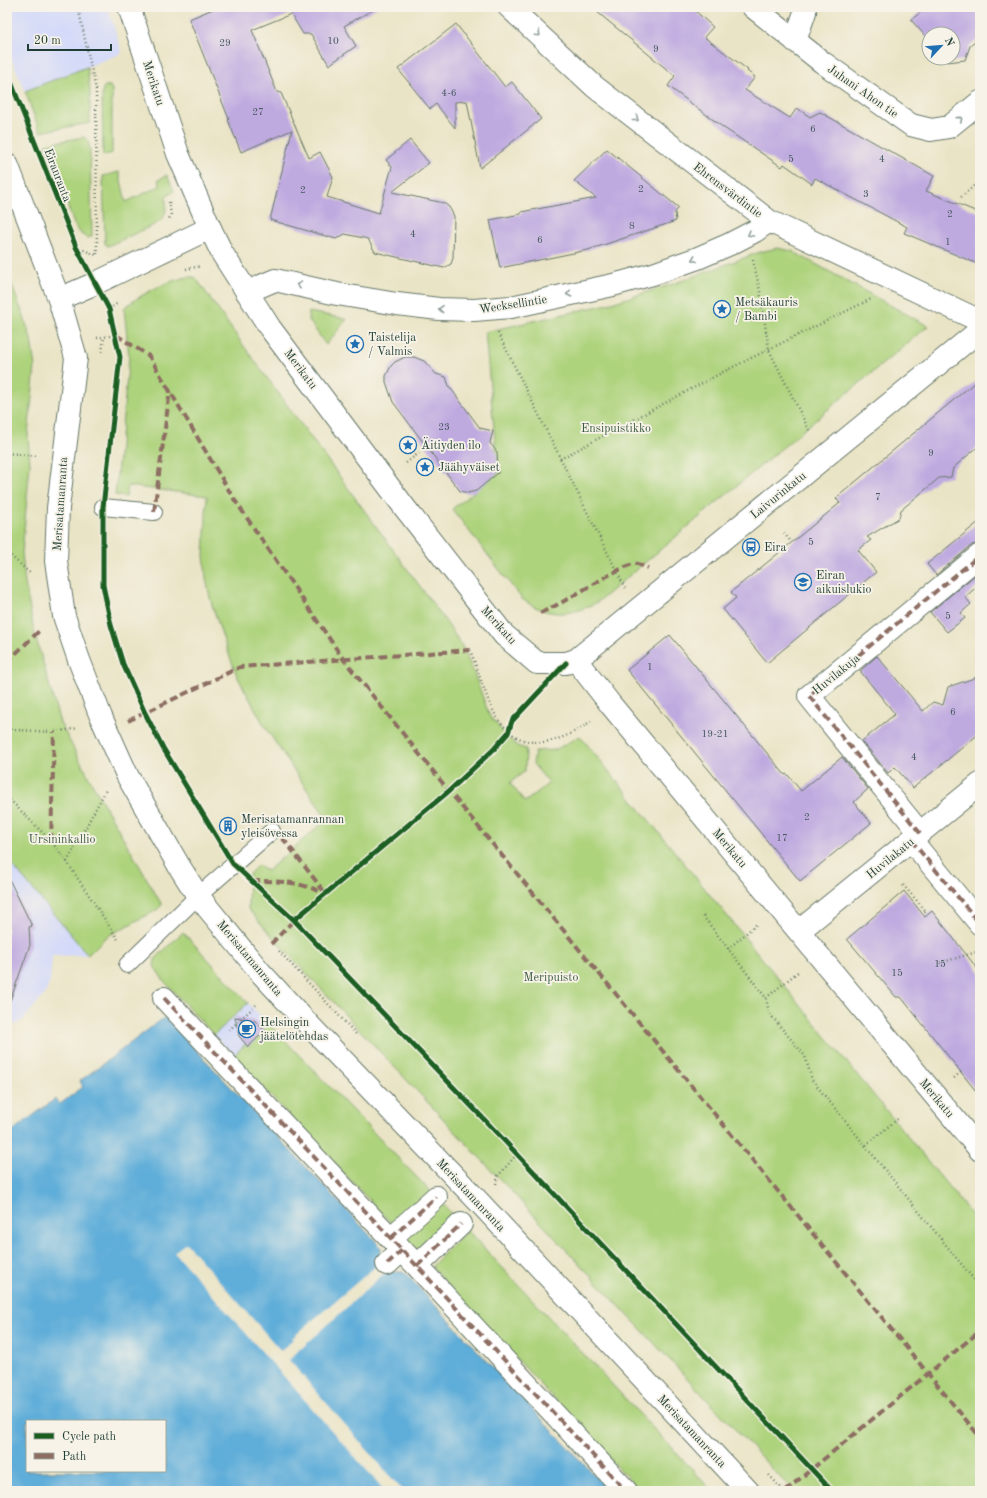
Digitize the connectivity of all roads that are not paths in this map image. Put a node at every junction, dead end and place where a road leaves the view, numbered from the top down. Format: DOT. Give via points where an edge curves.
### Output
graph roads {
  1 [pos="129,7"];
  2 [pos="509,7"];
  3 [pos="753,7"];
  4 [pos="805,12"];
  5 [pos="795,41"];
  6 [pos="980,102"];
  7 [pos="7,164"];
  8 [pos="768,221"];
  9 [pos="210,228"];
  10 [pos="247,292"];
  11 [pos="59,299"];
  12 [pos="980,321"];
  13 [pos="980,330"];
  14 [pos="103,507"];
  15 [pos="154,512"];
  16 [pos="980,555"];
  17 [pos="576,660"];
  18 [pos="980,784"];
  19 [pos="272,831"];
  20 [pos="915,837"];
  21 [pos="198,896"];
  22 [pos="980,924"];
  23 [pos="799,931"];
  24 [pos="129,963"];
  25 [pos="164,998"];
  26 [pos="980,1150"];
  27 [pos="436,1197"];
  28 [pos="461,1224"];
  29 [pos="393,1251"];
  30 [pos="417,1266"];
  31 [pos="626,1491"];
  32 [pos="748,1491"];
  1 -- 9 [label="street, Merikatu" via="178,154"];
  2 -- 8 [label="street, Ehrensvärdintie, one-way" via="595,88"];
  3 -- 5 [label="street, Juhani Ahon tie"];
  4 -- 5 [label="street"];
  5 -- 6 [label="street, Juhani Ahon tie, one-way" via="911,125 931,130 949,127"];
  7 -- 11 [label="street"];
  8 -- 10 [label="street, Wecksellintie, one-way" via="742,239 653,274 511,307 474,310 418,306 337,294 275,280"];
  8 -- 12 [label="street, Ehrensvärdintie"];
  9 -- 10 [label="street, Merikatu" via="222,253"];
  9 -- 11 [label="street"];
  10 -- 17 [label="street, Merikatu" via="272,331 504,635 537,663 566,663"];
  11 -- 21 [label="street, Merisatamanranta" via="76,358 58,508 56,561 64,616 101,718 128,776"];
  13 -- 17 [label="street, Laivurinkatu"];
  14 -- 15 [label="lane"];
  16 -- 20 [label="street, Huvilakuja" via="809,696"];
  17 -- 23 [label="street, Merikatu"];
  18 -- 20 [label="street, Huvilakatu"];
  19 -- 21 [label="lane"];
  20 -- 22 [label="street"];
  20 -- 23 [label="street, Huvilakatu"];
  21 -- 24 [label="lane"];
  21 -- 32 [label="street, Merisatamanranta" via="261,973 309,1025 479,1202"];
  23 -- 26 [label="street, Merikatu"];
  25 -- 29 [label="street"];
  27 -- 29 [label="street"];
  28 -- 30 [label="street"];
  29 -- 30 [label="street"];
  30 -- 31 [label="street"];
}
